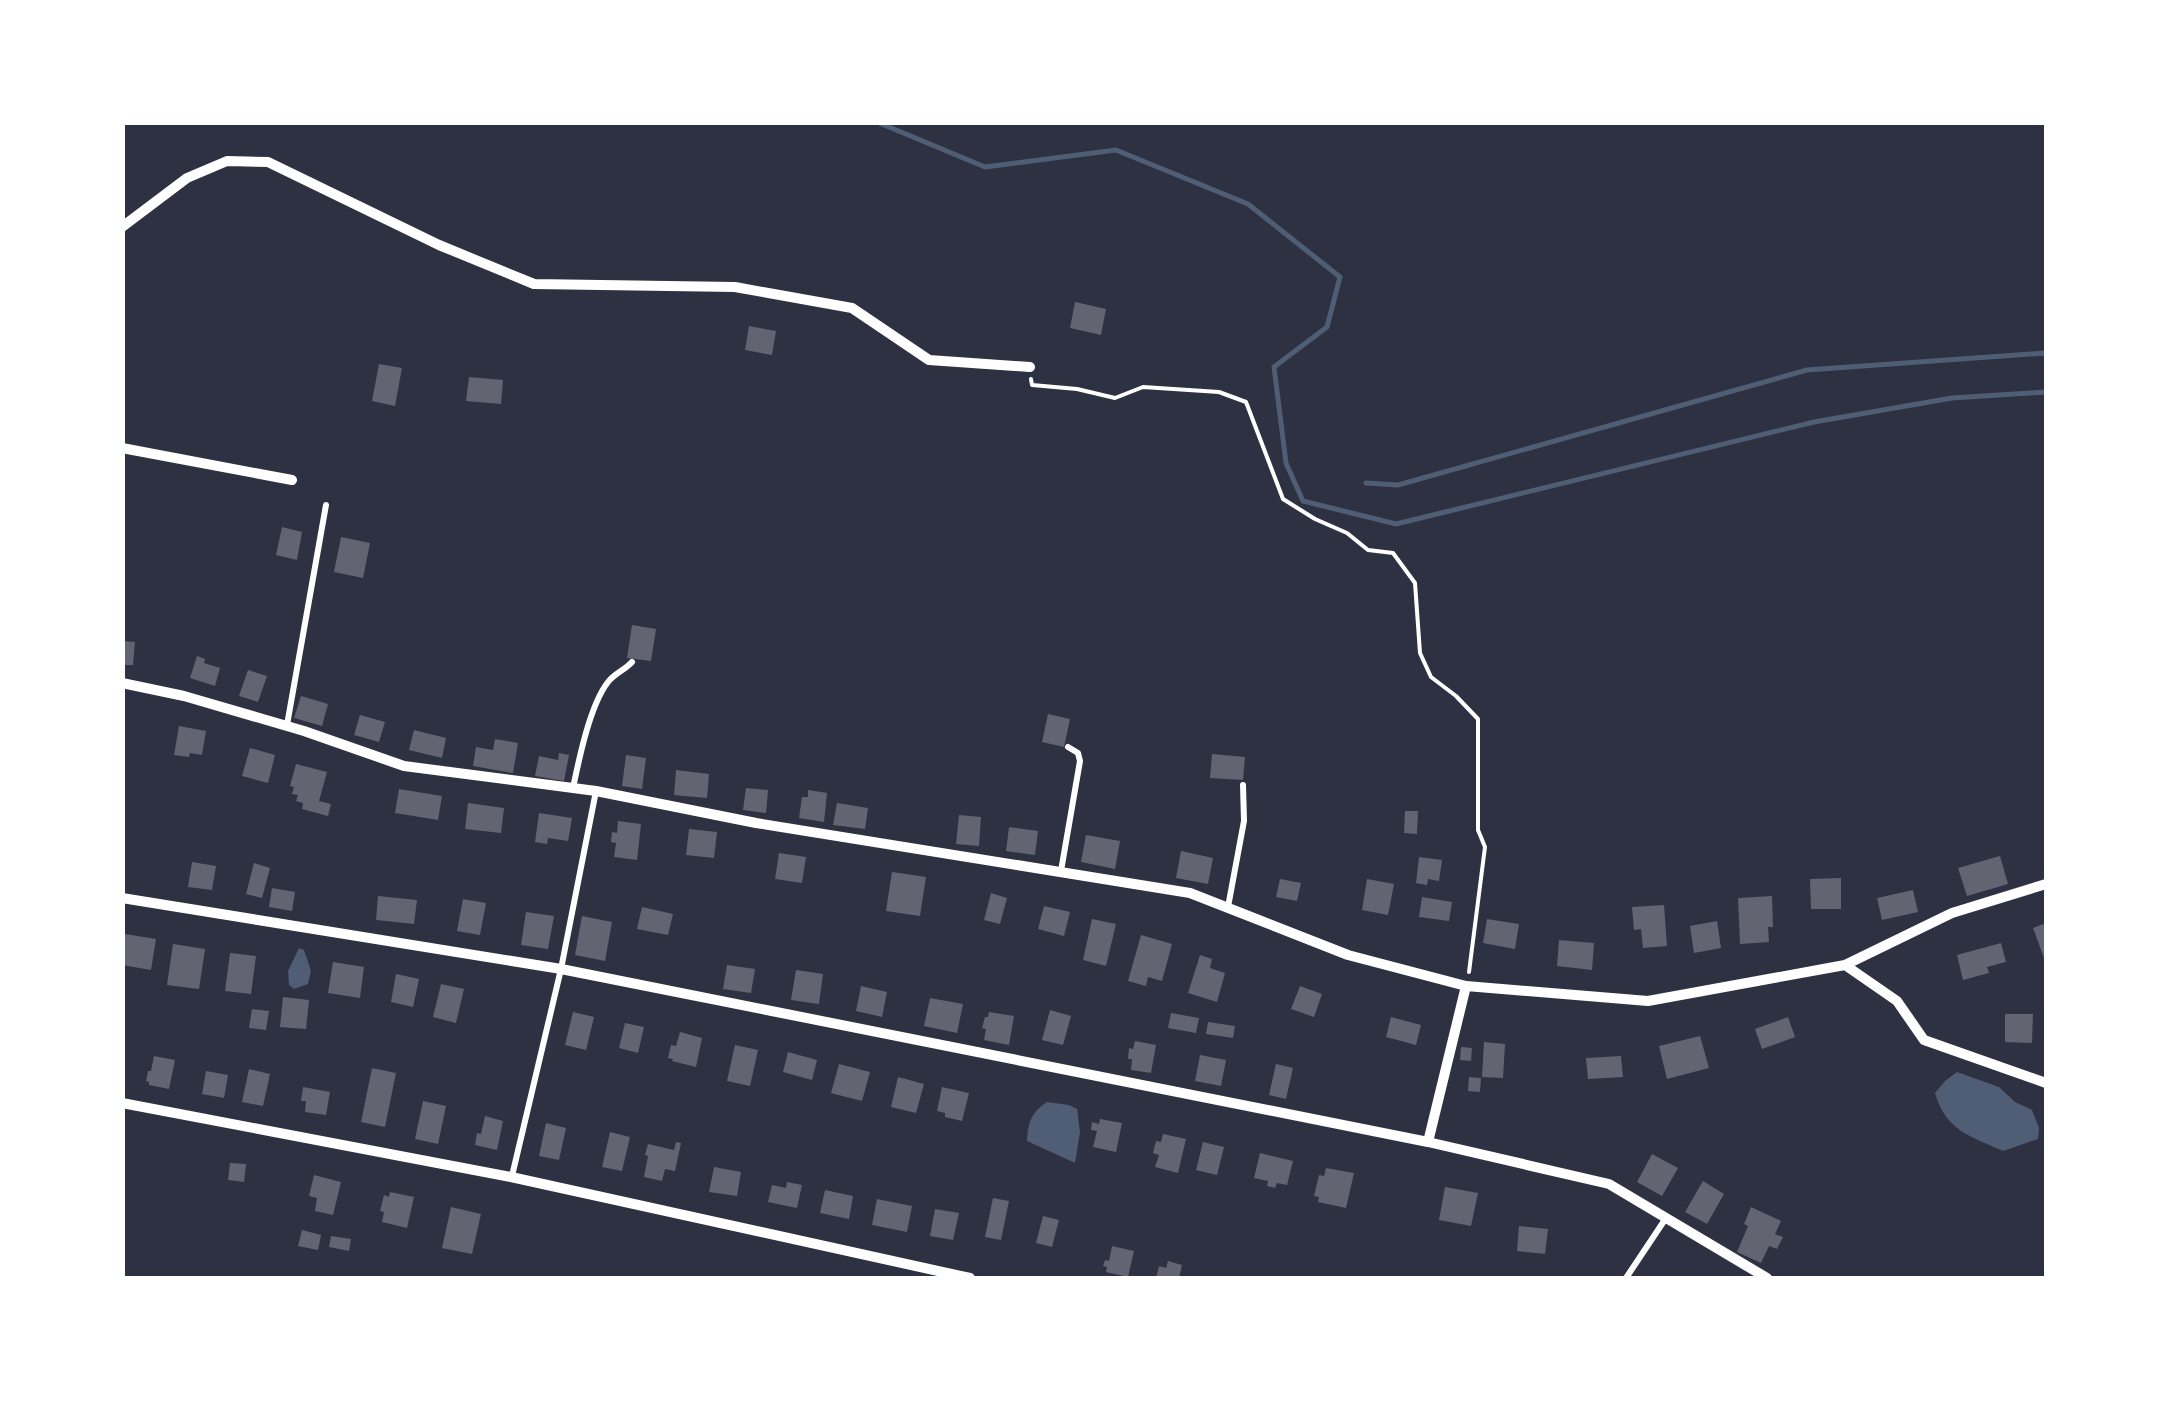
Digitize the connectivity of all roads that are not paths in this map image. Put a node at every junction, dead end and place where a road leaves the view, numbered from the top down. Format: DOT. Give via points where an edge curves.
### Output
graph roads {
  1 [pos="122,227"];
  2 [pos="1030,366"];
  3 [pos="122,448"];
  4 [pos="292,480"];
  5 [pos="326,505"];
  6 [pos="632,662"];
  7 [pos="122,683"];
  8 [pos="287,726"];
  9 [pos="1068,747"];
  10 [pos="1243,785"];
  11 [pos="573,788"];
  12 [pos="596,791"];
  13 [pos="1061,872"];
  14 [pos="2046,884"];
  15 [pos="122,898"];
  16 [pos="1228,908"];
  17 [pos="1845,965"];
  18 [pos="560,968"];
  19 [pos="1466,986"];
  20 [pos="2046,1083"];
  21 [pos="122,1104"];
  22 [pos="1428,1142"];
  23 [pos="511,1178"];
  24 [pos="1666,1218"];
  25 [pos="970,1278"];
  26 [pos="1626,1278"];
  27 [pos="1767,1278"];
  1 -- 2 [label="street" via="201,172 227,161 268,162 534,284 735,287 852,308 929,360"];
  3 -- 4 [label="street"];
  5 -- 8 [label="lane"];
  6 -- 11 [label="lane" via="606,684"];
  7 -- 8 [label="street"];
  8 -- 11 [label="street" via="404,766"];
  9 -- 13 [label="lane" via="1080,761"];
  10 -- 16 [label="lane" via="1244,822"];
  11 -- 12 [label="street"];
  12 -- 13 [label="street"];
  12 -- 18 [label="lane"];
  13 -- 16 [label="street" via="1190,893"];
  14 -- 17 [label="street" via="1952,913"];
  15 -- 18 [label="street"];
  16 -- 19 [label="street" via="1348,955"];
  17 -- 19 [label="street" via="1648,1001"];
  17 -- 20 [label="street" via="1897,1001 1924,1040"];
  18 -- 22 [label="street"];
  18 -- 23 [label="lane"];
  19 -- 22 [label="street"];
  21 -- 23 [label="street"];
  22 -- 24 [label="street" via="1608,1184"];
  23 -- 25 [label="street"];
  24 -- 26 [label="lane"];
  24 -- 27 [label="street"];
}
